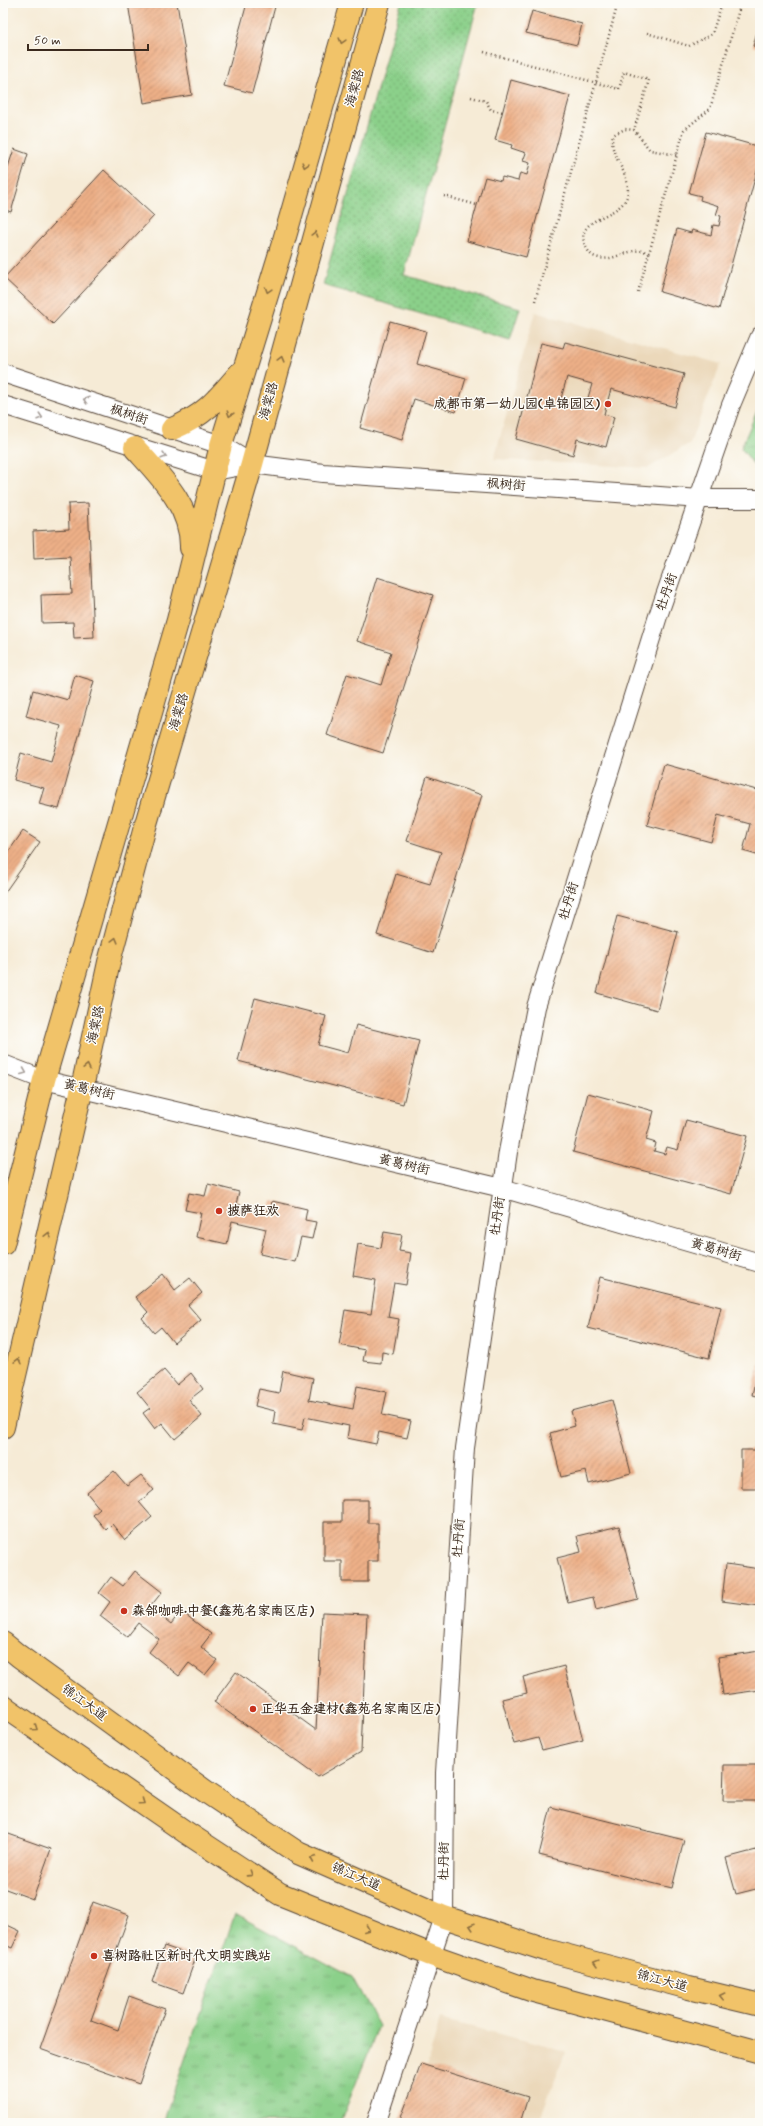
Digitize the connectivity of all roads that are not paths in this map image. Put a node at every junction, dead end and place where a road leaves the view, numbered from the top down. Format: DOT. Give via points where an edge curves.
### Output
graph roads {
  1 [pos="352,3"];
  2 [pos="379,3"];
  3 [pos="760,336"];
  4 [pos="244,369"];
  5 [pos="3,372"];
  6 [pos="3,405"];
  7 [pos="172,429"];
  8 [pos="221,445"];
  9 [pos="135,448"];
  10 [pos="252,464"];
  11 [pos="215,471"];
  12 [pos="760,498"];
  13 [pos="700,499"];
  14 [pos="190,572"];
  15 [pos="3,1064"];
  16 [pos="44,1080"];
  17 [pos="82,1088"];
  18 [pos="502,1188"];
  19 [pos="3,1244"];
  20 [pos="760,1262"];
  21 [pos="3,1427"];
  22 [pos="3,1643"];
  23 [pos="3,1706"];
  24 [pos="444,1917"];
  25 [pos="431,1955"];
  26 [pos="760,2005"];
  27 [pos="760,2052"];
  28 [pos="376,2123"];
  1 -- 4 [label="main road, 海棠路, one-way"];
  10 -- 2 [label="main road, 海棠路, one-way"];
  3 -- 13 [label="street, 牡丹街" via="731,405"];
  4 -- 7 [label="main road" via="200,415"];
  4 -- 8 [label="main road, 海棠路, one-way"];
  7 -- 5 [label="street, 枫树街, one-way"];
  6 -- 9 [label="street, 枫树街, one-way"];
  7 -- 8 [label="street, 枫树街"];
  8 -- 10 [label="street, 枫树街"];
  8 -- 11 [label="main road, 海棠路"];
  9 -- 11 [label="street, 枫树街, one-way"];
  9 -- 14 [label="main road" via="185,511 190,527"];
  10 -- 11 [label="street, 枫树街"];
  10 -- 13 [label="street, 枫树街" via="330,474"];
  17 -- 10 [label="main road, 海棠路, one-way" via="109,962 145,827"];
  11 -- 14 [label="main road, 海棠路"];
  12 -- 13 [label="street, 枫树街"];
  13 -- 18 [label="street, 牡丹街" via="658,616 536,1007"];
  14 -- 16 [label="main road, 海棠路"];
  15 -- 16 [label="street, 黄葛树街, one-way"];
  16 -- 17 [label="street, 黄葛树街"];
  16 -- 19 [label="main road, 海棠路"];
  17 -- 18 [label="street, 黄葛树街"];
  21 -- 17 [label="main road, 海棠路, one-way"];
  18 -- 20 [label="street, 黄葛树街"];
  18 -- 24 [label="street, 牡丹街" via="465,1448 445,1773"];
  24 -- 22 [label="main road, 锦江大道, one-way" via="298,1853 198,1786"];
  23 -- 25 [label="main road, one-way" via="280,1894"];
  24 -- 25 [label="street, 牡丹街"];
  26 -- 24 [label="main road, 锦江大道, one-way" via="546,1950"];
  25 -- 27 [label="main road" via="533,1991"];
  25 -- 28 [label="street, 牡丹街"];
}
